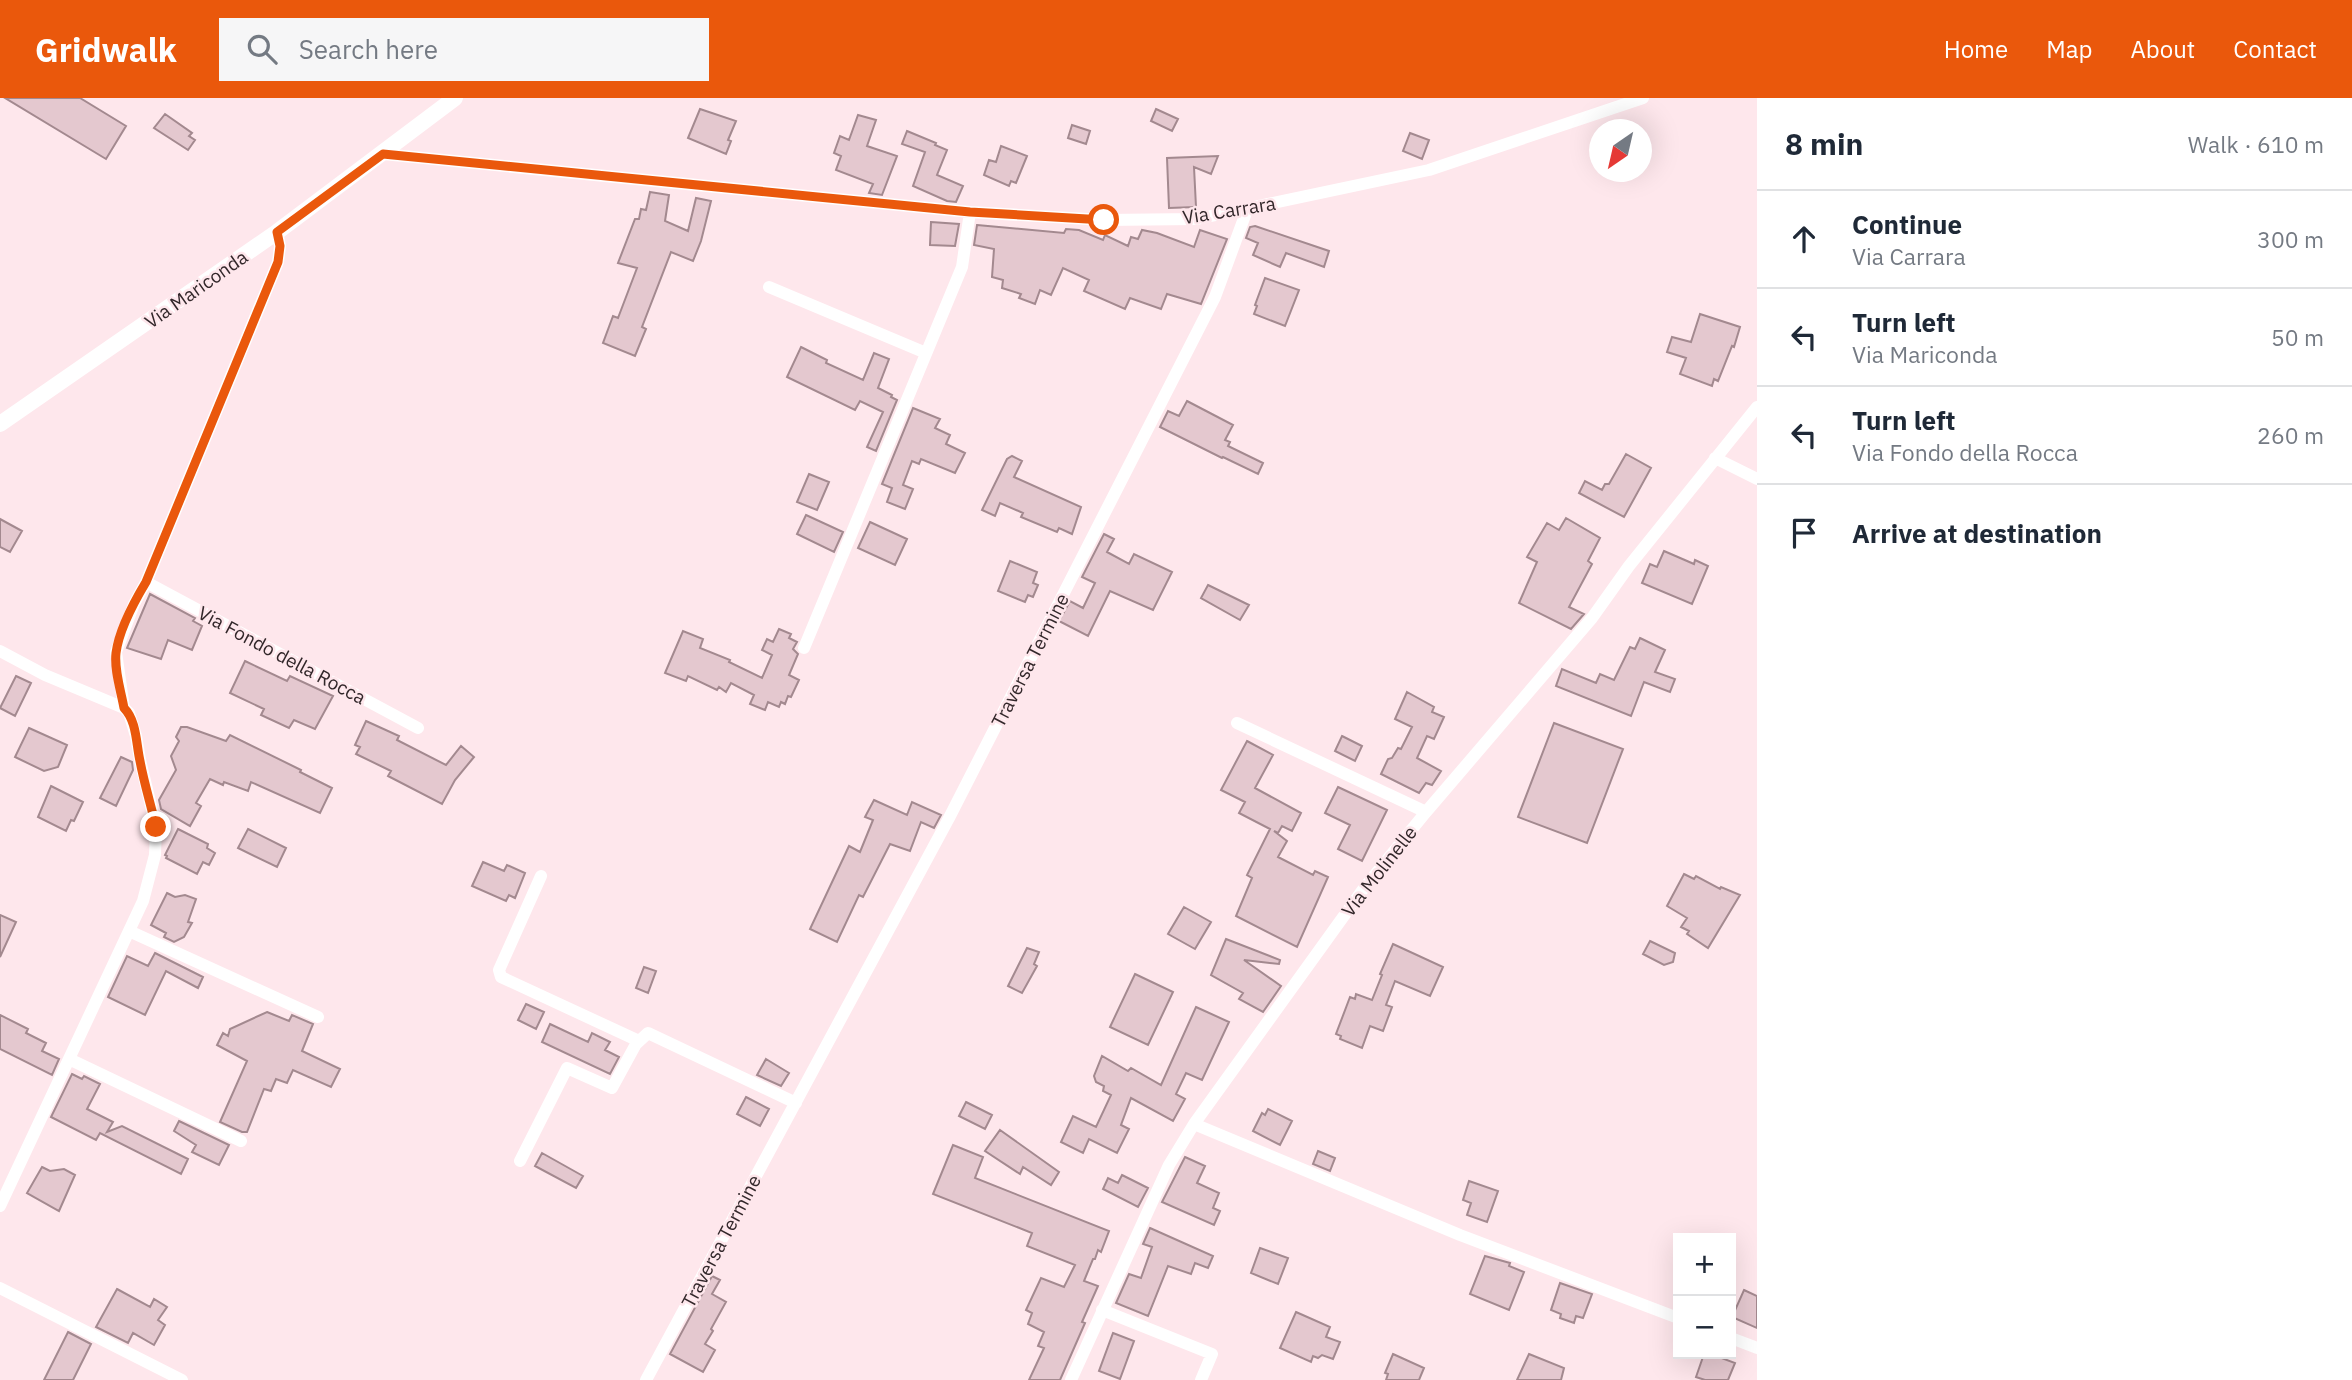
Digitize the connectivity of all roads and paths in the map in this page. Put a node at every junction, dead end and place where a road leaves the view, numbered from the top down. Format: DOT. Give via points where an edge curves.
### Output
graph roads {
  1 [pos="455,98"];
  2 [pos="1643,98"];
  3 [pos="383,154"];
  4 [pos="1247,210"];
  5 [pos="970,212"];
  6 [pos="277,232"];
  7 [pos="769,287"];
  8 [pos="926,353"];
  9 [pos="1757,407"];
  10 [pos="0,424"];
  11 [pos="1715,458"];
  12 [pos="1757,479"];
  13 [pos="146,582"];
  14 [pos="804,648"];
  15 [pos="0,651"];
  16 [pos="124,708"];
  17 [pos="1237,723"];
  18 [pos="418,728"];
  19 [pos="1426,812"];
  20 [pos="541,876"];
  21 [pos="129,931"];
  22 [pos="318,1017"];
  23 [pos="639,1041"];
  24 [pos="69,1059"];
  25 [pos="796,1102"];
  26 [pos="1194,1124"];
  27 [pos="241,1141"];
  28 [pos="520,1161"];
  29 [pos="0,1206"];
  30 [pos="0,1288"];
  31 [pos="1102,1310"];
  32 [pos="1673,1316"];
  33 [pos="1736,1340"];
  34 [pos="1757,1348"];
  35 [pos="182,1380"];
  36 [pos="646,1380"];
  37 [pos="1071,1380"];
  38 [pos="1201,1380"];
  1 -- 3 [label="street, Via Mariconda"];
  2 -- 4 [label="street, Via Carrara" via="1429,170"];
  3 -- 5 [label="street, Via Carrara"];
  3 -- 6 [label="street, Via Mariconda"];
  4 -- 5 [label="street, Via Carrara" via="1197,219 1104,220"];
  4 -- 25 [label="street, Traversa Termine" via="1215,297 949,818"];
  5 -- 8 [label="street" via="962,267"];
  6 -- 10 [label="street, Via Mariconda"];
  6 -- 13 [label="street" via="278,262"];
  7 -- 8 [label="street"];
  8 -- 14 [label="street"];
  9 -- 11 [label="street, Via Molinelle"];
  11 -- 12 [label="street"];
  11 -- 19 [label="street, Via Molinelle" via="1592,618"];
  13 -- 16 [label="street" via="116,652"];
  13 -- 18 [label="street, Via Fondo della Rocca"];
  15 -- 16 [label="street"];
  16 -- 21 [label="street" via="136,736 156,827 155,855 143,901"];
  17 -- 19 [label="street"];
  19 -- 26 [label="street, Via Molinelle" via="1364,888"];
  20 -- 23 [label="street" via="500,975"];
  21 -- 22 [label="street"];
  21 -- 24 [label="street"];
  23 -- 25 [label="street" via="648,1033"];
  23 -- 28 [label="street" via="612,1088 567,1068"];
  24 -- 27 [label="street"];
  24 -- 29 [label="street"];
  25 -- 36 [label="street, Traversa Termine"];
  26 -- 31 [label="street, Via Molinelle" via="1169,1165"];
  26 -- 32 [label="street" via="1460,1235"];
  30 -- 35 [label="street"];
  31 -- 37 [label="street, Via Molinelle"];
  31 -- 38 [label="street" via="1212,1354"];
  33 -- 34 [label="street"];
}
